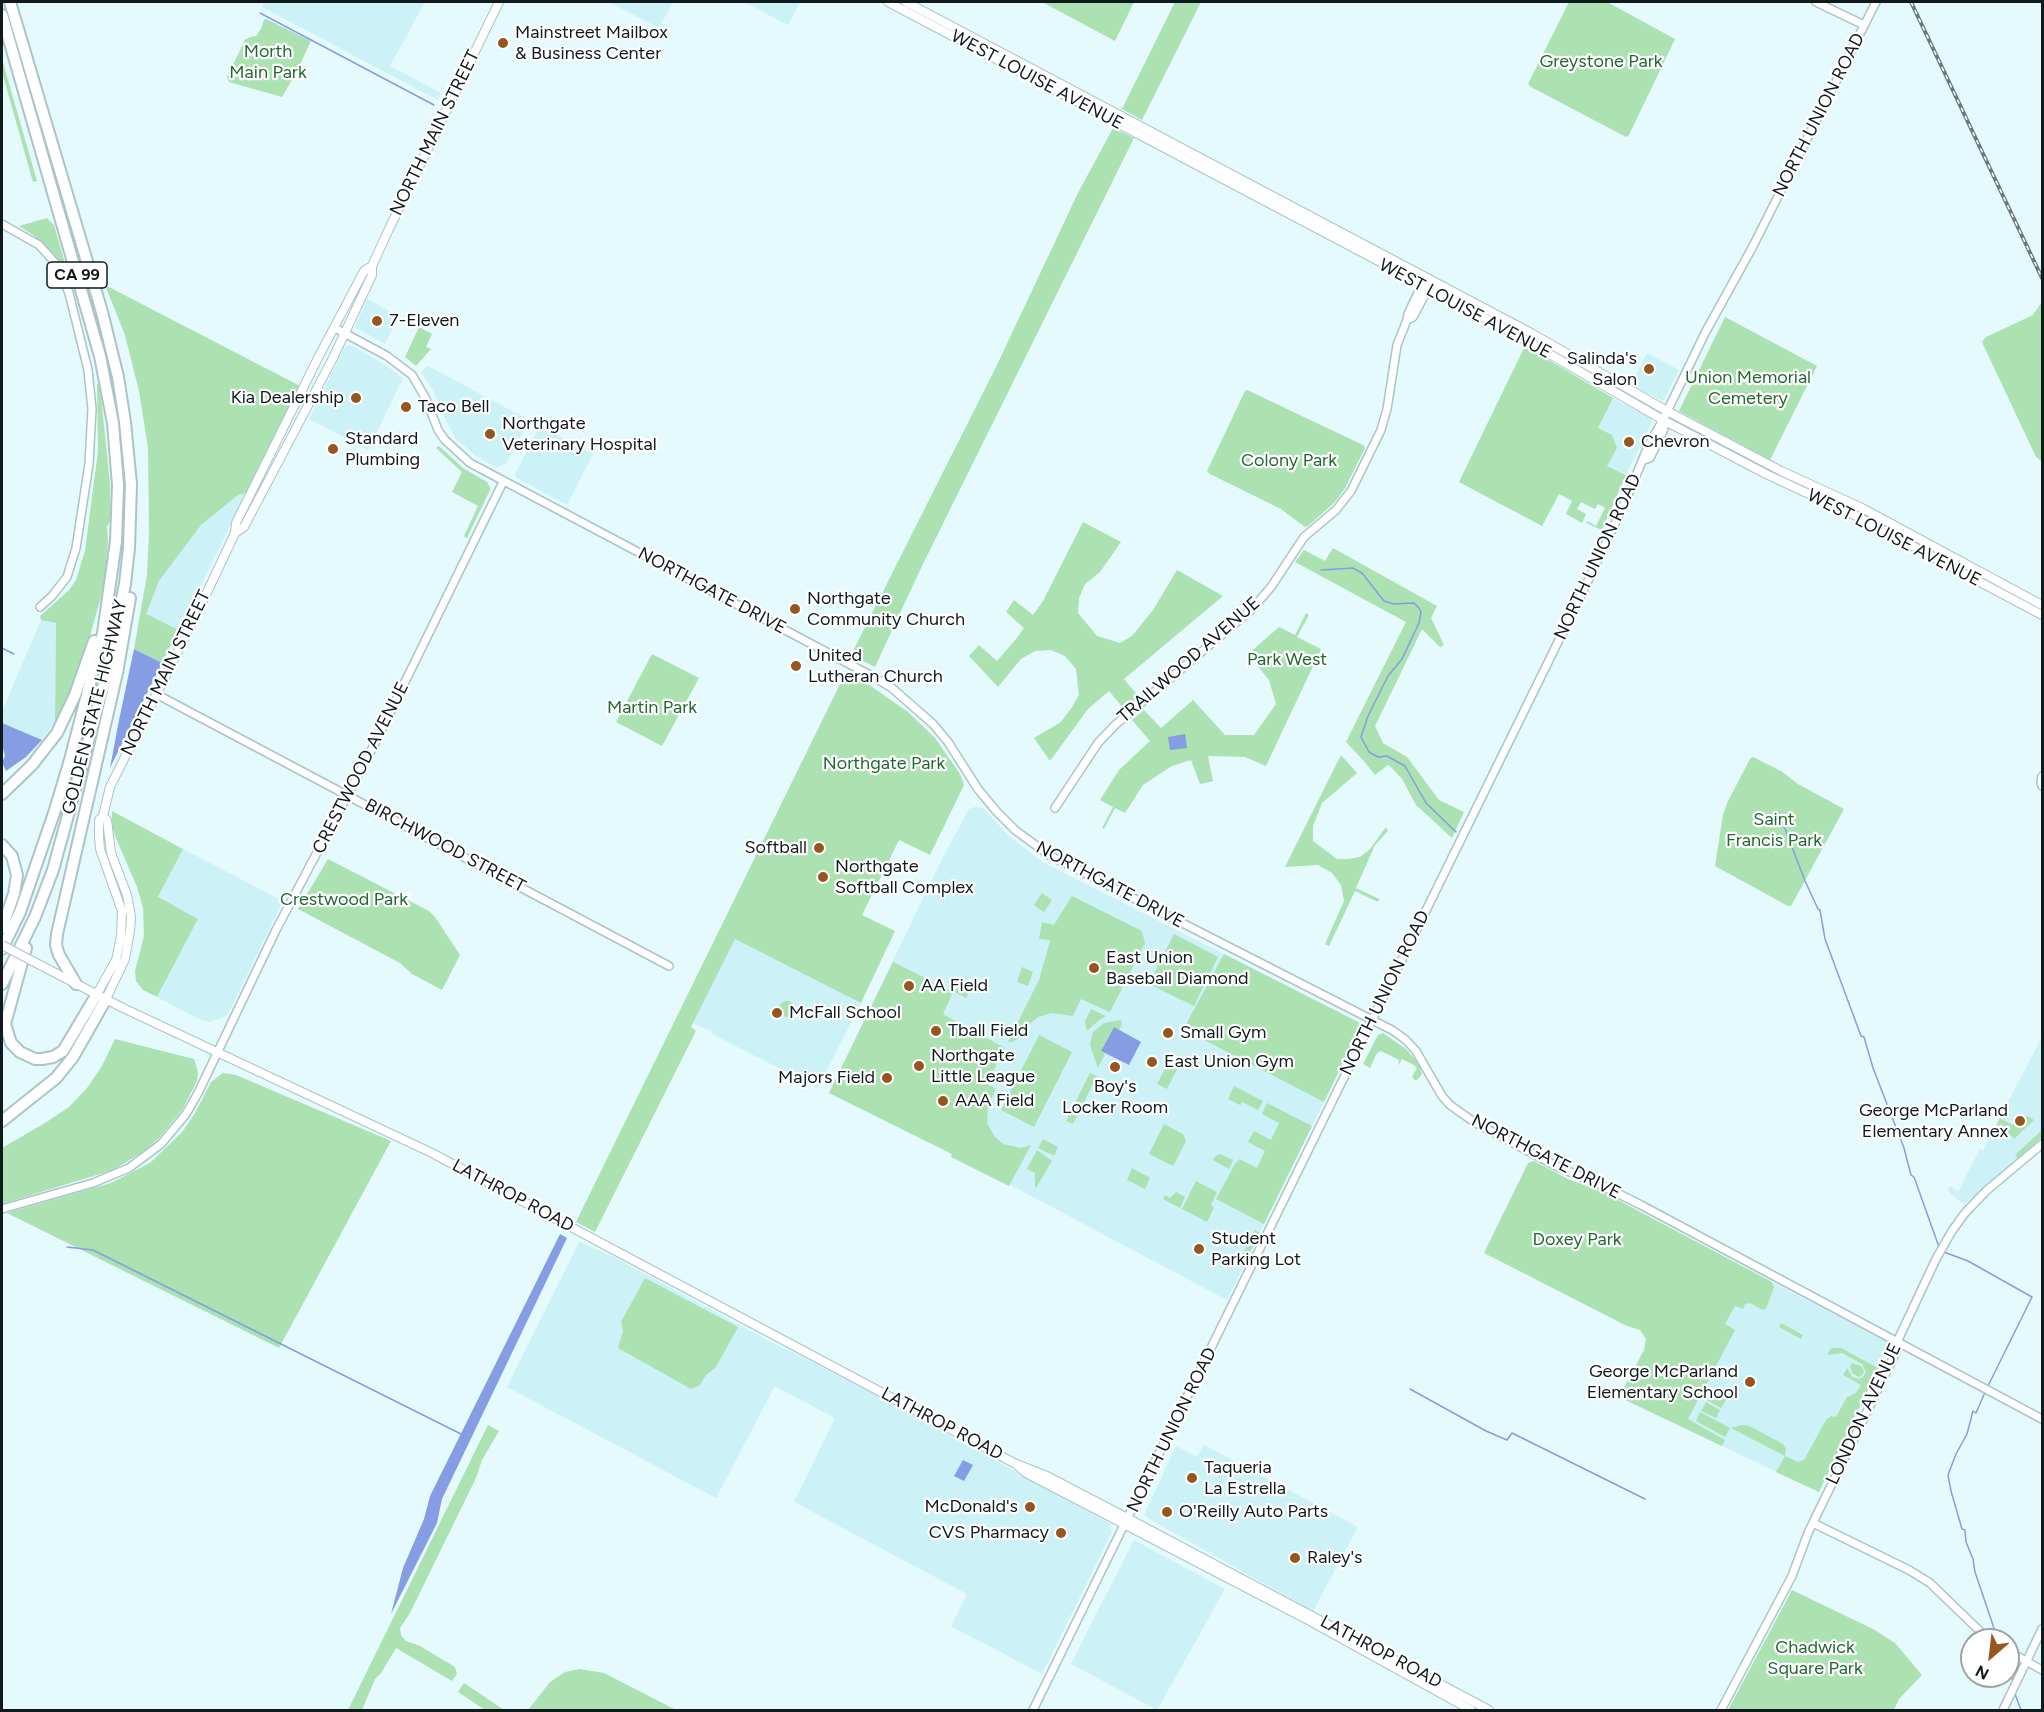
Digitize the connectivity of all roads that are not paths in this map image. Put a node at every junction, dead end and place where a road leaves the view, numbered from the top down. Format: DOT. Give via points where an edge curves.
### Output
graph roads {
  1 [pos="10,2"];
  2 [pos="499,2"];
  3 [pos="888,2"];
  4 [pos="906,2"];
  5 [pos="1816,2"];
  6 [pos="1876,2"];
  7 [pos="2,15"];
  8 [pos="1864,26"];
  9 [pos="2,224"];
  10 [pos="372,266"];
  11 [pos="1427,283"];
  12 [pos="334,328"];
  13 [pos="344,334"];
  14 [pos="1667,411"];
  15 [pos="1663,420"];
  16 [pos="503,482"];
  17 [pos="130,483"];
  18 [pos="235,532"];
  19 [pos="108,600"];
  20 [pos="2043,605"];
  21 [pos="40,607"];
  22 [pos="2043,615"];
  23 [pos="156,694"];
  24 [pos="2043,777"];
  25 [pos="2043,786"];
  26 [pos="2,794"];
  27 [pos="349,795"];
  28 [pos="1055,808"];
  29 [pos="2,845"];
  30 [pos="34,917"];
  31 [pos="2,928"];
  32 [pos="2,945"];
  33 [pos="2,950"];
  34 [pos="669,966"];
  35 [pos="2,984"];
  36 [pos="76,984"];
  37 [pos="101,997"];
  38 [pos="1372,1020"];
  39 [pos="217,1052"];
  40 [pos="2,1120"];
  41 [pos="2043,1144"];
  42 [pos="2,1209"];
  43 [pos="1897,1342"];
  44 [pos="2043,1419"];
  45 [pos="1126,1522"];
  46 [pos="1813,1522"];
  47 [pos="1307,1616"];
  48 [pos="1977,1628"];
  49 [pos="2043,1629"];
  50 [pos="2020,1658"];
  51 [pos="2027,1662"];
  52 [pos="2043,1670"];
  53 [pos="1033,1710"];
  54 [pos="1471,1710"];
  55 [pos="1489,1710"];
  56 [pos="1721,1710"];
  57 [pos="2003,1710"];
  1 -- 17 [label="highway, GOLDEN STATE HIGHWAY / CA 99" via="102,312 118,377"];
  2 -- 10 [label="main road, NORTH MAIN STREET"];
  3 -- 11 [label="main road, WEST LOUISE AVENUE"];
  4 -- 11 [label="main road, WEST LOUISE AVENUE"];
  5 -- 8 [label="street"];
  6 -- 8 [label="street, NORTH UNION ROAD"];
  7 -- 19 [label="highway, GOLDEN STATE HIGHWAY / CA 99" via="108,392 118,485"];
  8 -- 14 [label="street, NORTH UNION ROAD"];
  9 -- 21 [label="street" via="39,245 65,281 88,370 92,409 89,464 75,558 61,586"];
  10 -- 12 [label="main road, NORTH MAIN STREET" via="364,271"];
  10 -- 13 [label="main road, NORTH MAIN STREET" via="372,275"];
  11 -- 14 [label="main road, WEST LOUISE AVENUE" via="1533,334"];
  11 -- 15 [label="main road, WEST LOUISE AVENUE"];
  11 -- 28 [label="street, TRAILWOOD AVENUE" via="1408,314 1397,345 1380,430 1346,499 1304,537 1252,609 1098,743"];
  12 -- 13 [label="street, NORTHGATE DRIVE"];
  12 -- 18 [label="main road, NORTH MAIN STREET" via="236,523"];
  13 -- 16 [label="street, NORTHGATE DRIVE" via="403,368 418,384 445,440 470,464"];
  13 -- 18 [label="main road, NORTH MAIN STREET" via="244,527"];
  14 -- 15 [label="street, NORTH UNION ROAD"];
  14 -- 20 [label="main road, WEST LOUISE AVENUE" via="1780,471 1862,508"];
  15 -- 22 [label="main road, WEST LOUISE AVENUE"];
  15 -- 38 [label="street, NORTH UNION ROAD"];
  16 -- 27 [label="street, CRESTWOOD AVENUE"];
  16 -- 38 [label="street, NORTHGATE DRIVE" via="892,688 933,724 997,812 1049,855"];
  17 -- 30 [label="highway, GOLDEN STATE HIGHWAY / CA 99" via="129,548 117,632 66,828"];
  17 -- 36 [label="highway" via="135,542 123,642 57,934 59,955"];
  18 -- 23 [label="main road, NORTH MAIN STREET"];
  19 -- 26 [label="highway" via="63,723 44,752"];
  19 -- 33 [label="highway, GOLDEN STATE HIGHWAY / CA 99" via="70,760 39,860"];
  23 -- 27 [label="street, BIRCHWOOD STREET"];
  23 -- 37 [label="main road, NORTH MAIN STREET" via="110,788 104,816 131,917 125,959"];
  24 -- 25 [label="street"];
  27 -- 34 [label="street, BIRCHWOOD STREET"];
  27 -- 39 [label="street, CRESTWOOD AVENUE" via="276,930"];
  29 -- 31 [label="highway" via="12,856 17,875"];
  30 -- 35 [label="highway, GOLDEN STATE HIGHWAY / CA 99"];
  30 -- 37 [label="highway" via="5,1020 7,1036 14,1047 35,1059 53,1058 66,1047"];
  32 -- 36 [label="main road, LATHROP ROAD, bridge"];
  36 -- 37 [label="main road, LATHROP ROAD"];
  37 -- 39 [label="main road, LATHROP ROAD"];
  37 -- 40 [label="highway" via="73,1057 56,1078"];
  38 -- 43 [label="street, NORTHGATE DRIVE" via="1406,1040 1442,1096 1474,1122 1557,1167 1641,1205"];
  38 -- 45 [label="street, NORTH UNION ROAD"];
  39 -- 42 [label="street, CRESTWOOD AVENUE" via="175,1129 144,1158 111,1177"];
  39 -- 45 [label="main road, LATHROP ROAD" via="432,1153 1016,1464 1047,1476"];
  41 -- 43 [label="street, LONDON AVENUE" via="1986,1191 1959,1221 1936,1259"];
  43 -- 44 [label="street, NORTHGATE DRIVE"];
  43 -- 46 [label="street, LONDON AVENUE" via="1897,1350"];
  45 -- 47 [label="main road, LATHROP ROAD"];
  45 -- 53 [label="street, NORTH UNION ROAD"];
  46 -- 48 [label="street" via="1910,1570 1930,1583"];
  46 -- 56 [label="street, LONDON AVENUE" via="1792,1576"];
  47 -- 54 [label="main road, LATHROP ROAD"];
  47 -- 55 [label="main road, LATHROP ROAD"];
  49 -- 51 [label="street"];
  50 -- 51 [label="street"];
  51 -- 52 [label="street"];
  51 -- 57 [label="street"];
}
